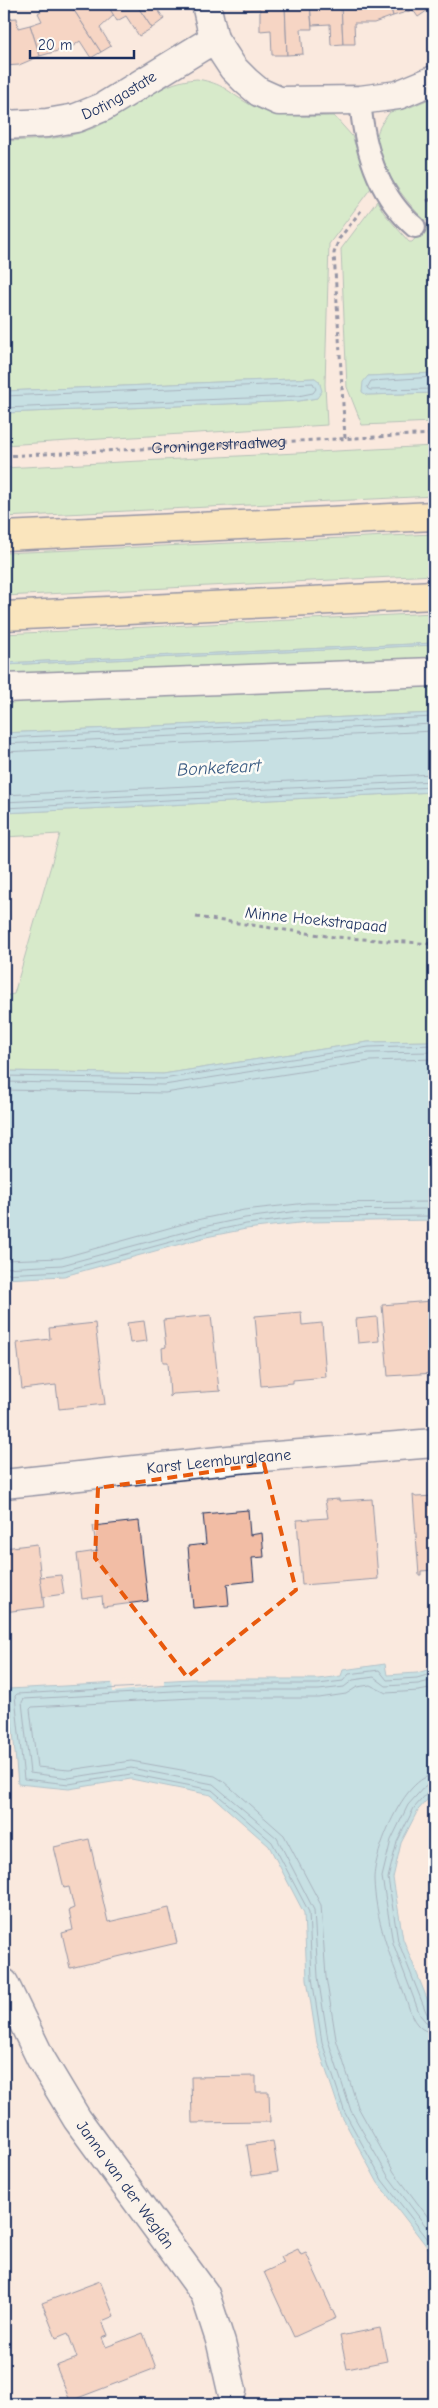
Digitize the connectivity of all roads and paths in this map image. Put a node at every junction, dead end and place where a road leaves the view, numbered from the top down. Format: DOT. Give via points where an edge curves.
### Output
graph roads {
  1 [pos="206,4"];
  2 [pos="214,40"];
  3 [pos="434,80"];
  4 [pos="360,100"];
  5 [pos="4,125"];
  6 [pos="381,184"];
  7 [pos="415,228"];
  8 [pos="434,434"];
  9 [pos="345,438"];
  10 [pos="4,456"];
  11 [pos="434,516"];
  12 [pos="4,536"];
  13 [pos="434,595"];
  14 [pos="4,616"];
  15 [pos="434,672"];
  16 [pos="4,688"];
  17 [pos="196,917"];
  18 [pos="434,944"];
  19 [pos="434,1442"];
  20 [pos="4,1484"];
  21 [pos="4,1983"];
  22 [pos="232,2391"];
  1 -- 2 [label="street"];
  2 -- 4 [label="street" via="246,81 259,92 279,101"];
  2 -- 5 [label="street, Dotingastate" via="103,107 47,123"];
  3 -- 4 [label="street" via="398,95"];
  4 -- 6 [label="lane" via="370,158"];
  6 -- 7 [label="lane" via="394,206"];
  6 -- 9 [label="path" via="335,246"];
  8 -- 9 [label="path, Groningerstraatweg"];
  9 -- 10 [label="path, Groningerstraatweg"];
  11 -- 12 [label="highway"];
  13 -- 14 [label="highway"];
  15 -- 16 [label="street"];
  17 -- 18 [label="path, Minne Hoekstrapaad" via="334,937"];
  19 -- 20 [label="street, Karst Leemburgleane"];
  21 -- 22 [label="street, Janna van der Weglân" via="41,2059 77,2119 205,2294"];
}
